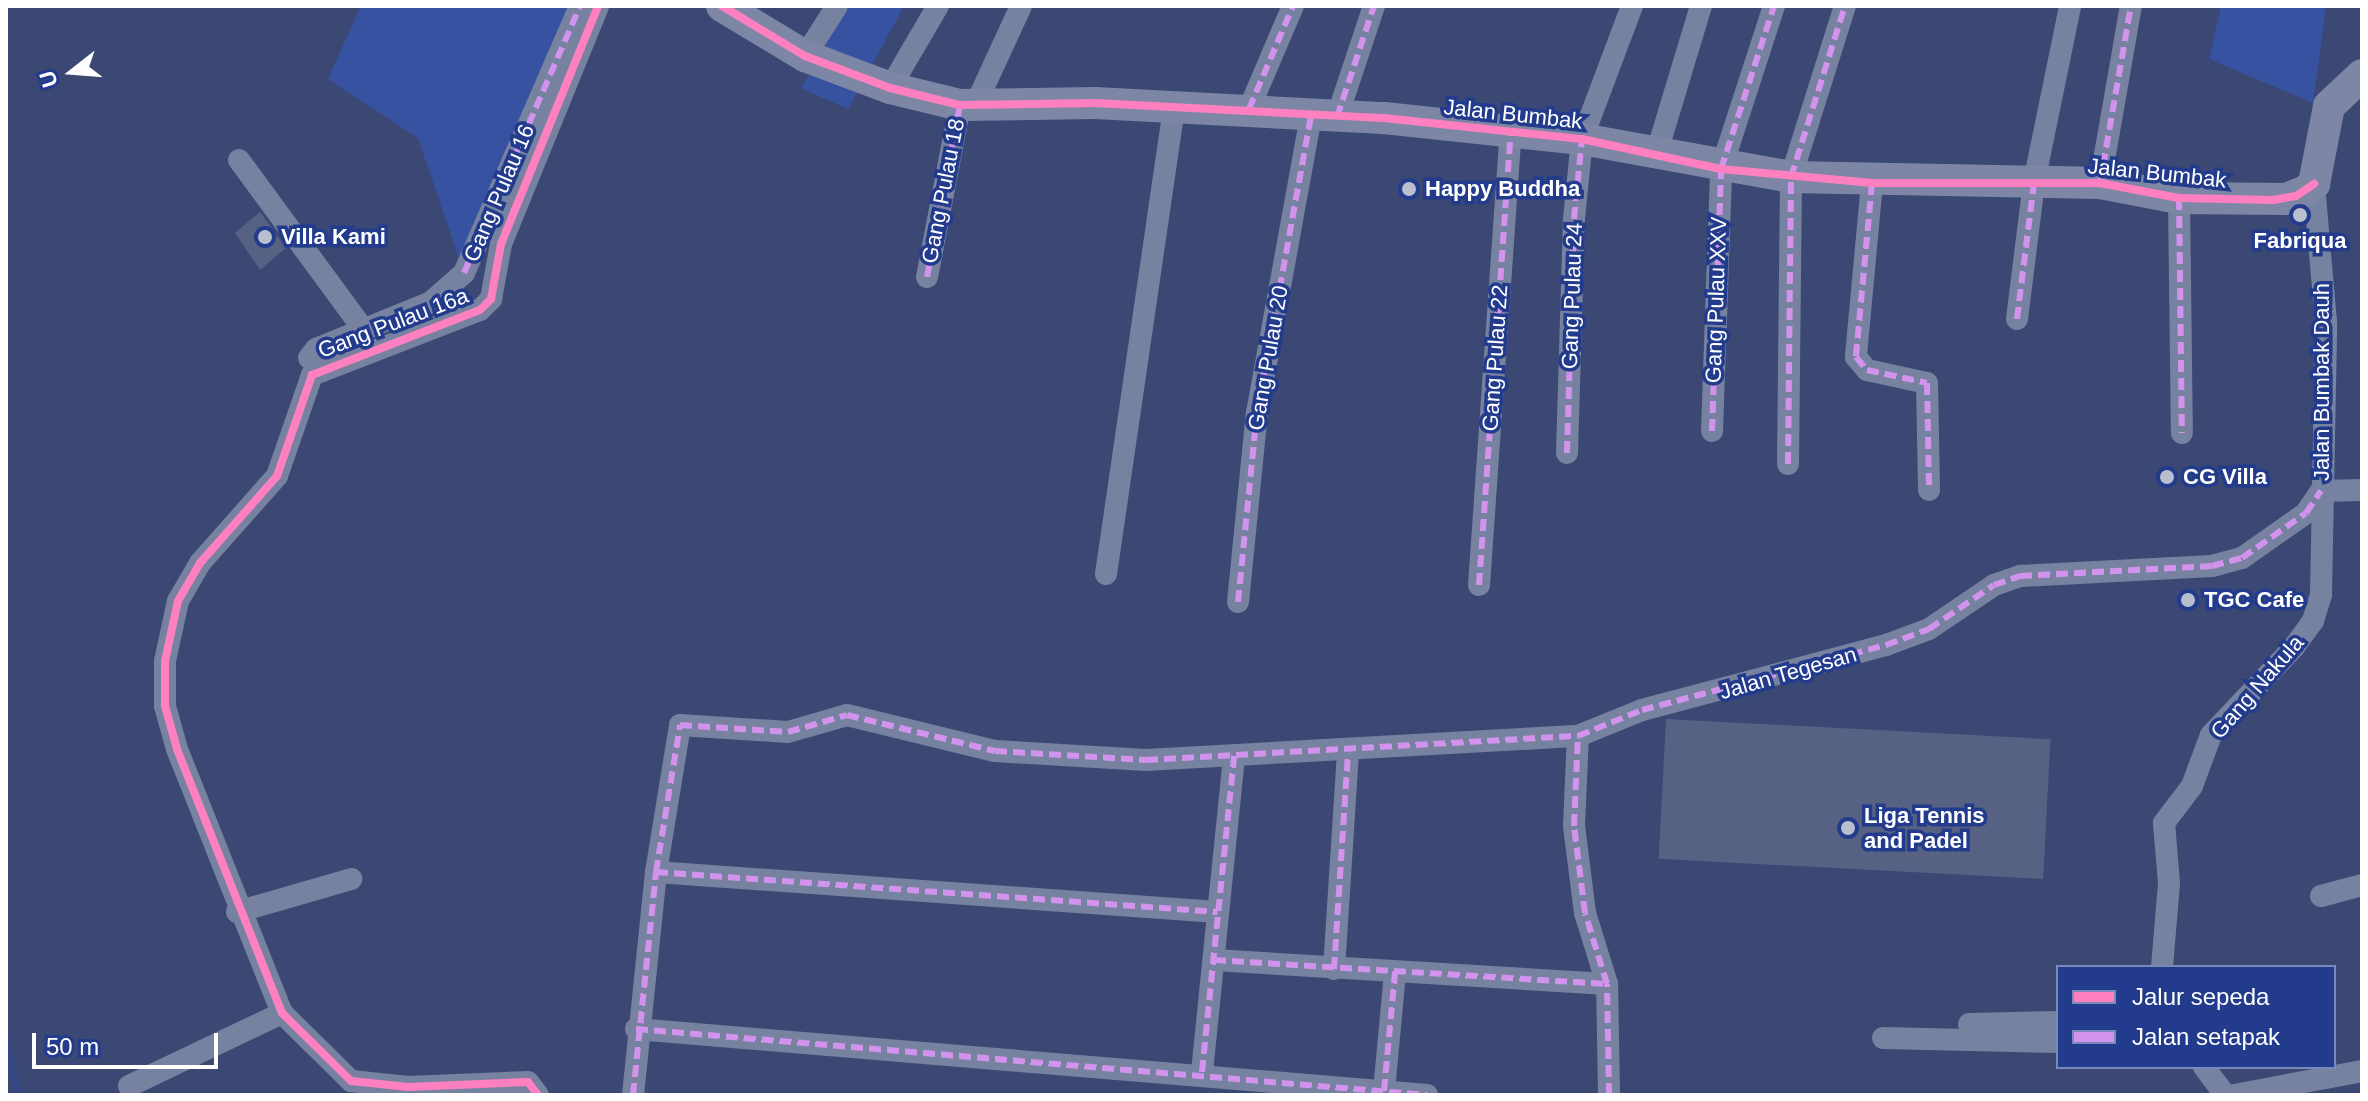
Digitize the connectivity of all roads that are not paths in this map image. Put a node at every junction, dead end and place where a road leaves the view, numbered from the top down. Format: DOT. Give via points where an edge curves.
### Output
graph roads {
  1 [pos="580,6"];
  2 [pos="598,6"];
  3 [pos="837,6"];
  4 [pos="938,6"];
  5 [pos="1021,6"];
  6 [pos="1293,6"];
  7 [pos="1374,6"];
  8 [pos="1632,6"];
  9 [pos="1701,6"];
  10 [pos="1774,6"];
  11 [pos="1845,6"];
  12 [pos="2070,6"];
  13 [pos="2131,6"];
  14 [pos="739,11"];
  15 [pos="805,56"];
  16 [pos="2362,75"];
  17 [pos="890,88"];
  18 [pos="967,105"];
  19 [pos="1174,106"];
  20 [pos="1249,109"];
  21 [pos="1324,116"];
  22 [pos="1511,131"];
  23 [pos="1582,139"];
  24 [pos="1656,155"];
  25 [pos="239,160"];
  26 [pos="1721,169"];
  27 [pos="1791,177"];
  28 [pos="2034,182"];
  29 [pos="1872,183"];
  30 [pos="2100,183"];
  31 [pos="2314,184"];
  32 [pos="2179,198"];
  33 [pos="927,277"];
  34 [pos="2017,319"];
  35 [pos="363,329"];
  36 [pos="309,358"];
  37 [pos="1712,431"];
  38 [pos="2182,433"];
  39 [pos="1567,453"];
  40 [pos="1788,464"];
  41 [pos="1929,490"];
  42 [pos="2362,490"];
  43 [pos="2321,491"];
  44 [pos="1106,574"];
  45 [pos="1479,585"];
  46 [pos="1238,602"];
  47 [pos="1578,736"];
  48 [pos="1348,753"];
  49 [pos="1234,756"];
  50 [pos="656,872"];
  51 [pos="351,879"];
  52 [pos="2362,885"];
  53 [pos="2321,896"];
  54 [pos="237,912"];
  55 [pos="1218,912"];
  56 [pos="1214,960"];
  57 [pos="2162,965"];
  58 [pos="1334,969"];
  59 [pos="1395,972"];
  60 [pos="1607,984"];
  61 [pos="282,1013"];
  62 [pos="2056,1022"];
  63 [pos="1969,1024"];
  64 [pos="636,1029"];
  65 [pos="1883,1038"];
  66 [pos="2056,1042"];
  67 [pos="2206,1069"];
  68 [pos="2362,1071"];
  69 [pos="1202,1072"];
  70 [pos="129,1086"];
  71 [pos="1384,1091"];
  72 [pos="538,1095"];
  73 [pos="633,1095"];
  74 [pos="1427,1095"];
  75 [pos="1609,1095"];
  76 [pos="2225,1095"];
  77 [pos="2234,1095"];
  1 -- 35 [label="street, Gang Pulau 16" via="464,273 431,302"];
  2 -- 54 [label="street, Gang Pulau 16a" via="501,244 491,299 480,310 312,375 277,476 200,563 178,601 165,661 165,706"];
  3 -- 15 [label="street"];
  4 -- 17 [label="street"];
  5 -- 18 [label="street, Gang Pulau 18"];
  6 -- 20 [label="street"];
  7 -- 21 [label="street, Gang Pulau 20"];
  8 -- 23 [label="street, Gang Pulau 24"];
  9 -- 24 [label="street"];
  10 -- 26 [label="street, Gang Pulau XXV"];
  11 -- 27 [label="street"];
  12 -- 28 [label="street"];
  13 -- 30 [label="street"];
  14 -- 15 [label="street, Jalan Bumbak"];
  15 -- 17 [label="street, Jalan Bumbak"];
  16 -- 31 [label="street" via="2344,85 2325,116"];
  17 -- 18 [label="street, Jalan Bumbak"];
  18 -- 19 [label="street, Jalan Bumbak"];
  18 -- 33 [label="street, Gang Pulau 18"];
  19 -- 20 [label="street, Jalan Bumbak"];
  19 -- 44 [label="street"];
  20 -- 21 [label="street, Jalan Bumbak"];
  21 -- 22 [label="street, Jalan Bumbak"];
  21 -- 46 [label="street, Gang Pulau 20" via="1257,413"];
  22 -- 23 [label="street, Jalan Bumbak"];
  22 -- 45 [label="street, Gang Pulau 22"];
  23 -- 24 [label="street, Jalan Bumbak"];
  23 -- 39 [label="street, Gang Pulau 24" via="1574,219"];
  24 -- 26 [label="street, Jalan Bumbak"];
  25 -- 35 [label="street"];
  26 -- 27 [label="street, Jalan Bumbak"];
  26 -- 37 [label="street, Gang Pulau XXV"];
  27 -- 29 [label="street, Jalan Bumbak"];
  27 -- 40 [label="street"];
  28 -- 29 [label="street, Jalan Bumbak"];
  28 -- 30 [label="street, Jalan Bumbak"];
  28 -- 34 [label="street"];
  29 -- 41 [label="street" via="1856,357 1867,370 1927,383"];
  30 -- 32 [label="street, Jalan Bumbak"];
  31 -- 32 [label="street, Jalan Bumbak" via="2286,199"];
  31 -- 43 [label="street, Jalan Bumbak Dauh" via="2326,322"];
  32 -- 38 [label="street"];
  35 -- 36 [label="street, Gang Pulau 16"];
  42 -- 43 [label="street, Jalan Bumbak Dauh"];
  43 -- 47 [label="street, Jalan Tegesan" via="2306,513 2242,558 2212,566 2020,576 1994,585 1929,629 1886,645 1642,710"];
  43 -- 57 [label="street, Gang Nakula" via="2324,568 2313,621 2211,735 2192,786 2164,823 2169,883"];
  47 -- 48 [label="street, Jalan Tegesan" via="1416,742"];
  47 -- 60 [label="street" via="1574,826 1585,913"];
  48 -- 49 [label="street, Jalan Tegesan"];
  48 -- 58 [label="street"];
  49 -- 50 [label="street, Jalan Tegesan" via="1146,760 995,751 847,715 788,732 680,725"];
  49 -- 55 [label="street"];
  50 -- 55 [label="street"];
  50 -- 64 [label="street"];
  51 -- 54 [label="street"];
  52 -- 53 [label="street"];
  54 -- 61 [label="street, Gang Pulau 16a"];
  55 -- 56 [label="street"];
  56 -- 58 [label="street"];
  56 -- 69 [label="street"];
  58 -- 59 [label="street"];
  59 -- 60 [label="street"];
  59 -- 71 [label="street"];
  60 -- 75 [label="street"];
  61 -- 70 [label="street"];
  61 -- 72 [label="street" via="351,1081 408,1087 528,1082"];
  62 -- 63 [label="street"];
  64 -- 69 [label="street"];
  64 -- 73 [label="street"];
  65 -- 66 [label="street"];
  67 -- 76 [label="street"];
  68 -- 77 [label="street"];
  69 -- 71 [label="street"];
  71 -- 74 [label="street"];
}
